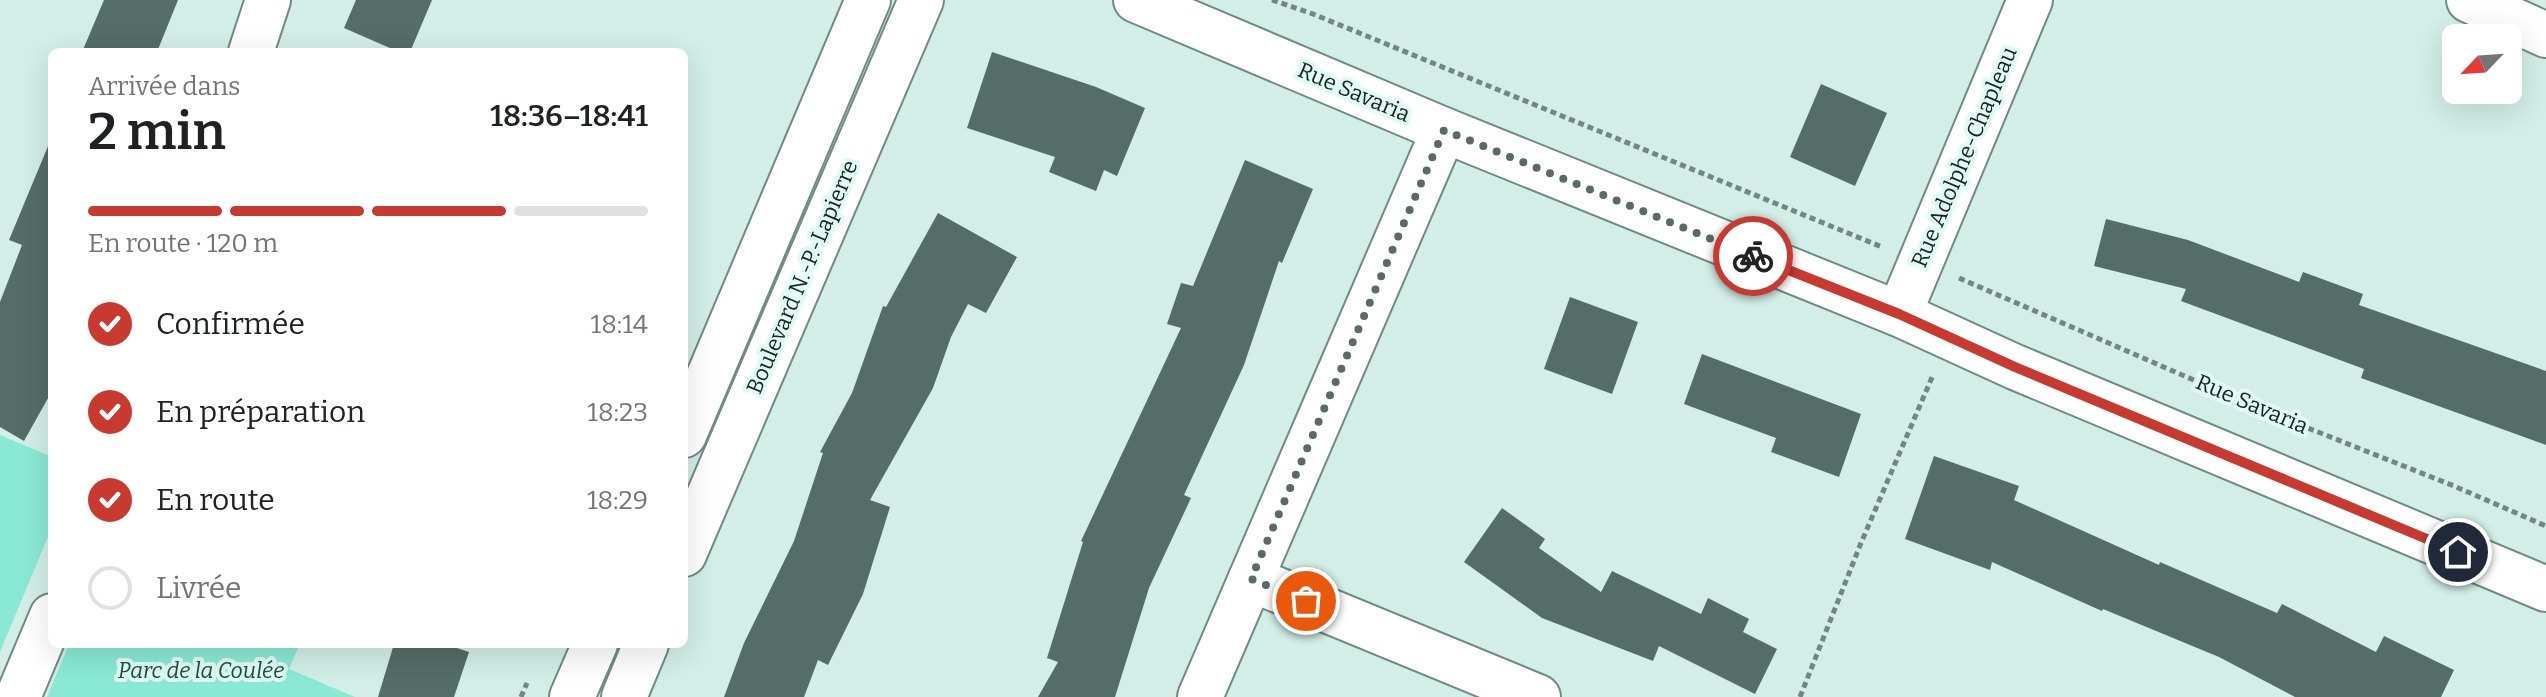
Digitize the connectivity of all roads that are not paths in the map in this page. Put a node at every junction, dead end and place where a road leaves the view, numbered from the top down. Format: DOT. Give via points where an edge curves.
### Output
graph roads {
  1 [pos="268,0"];
  2 [pos="868,0"];
  3 [pos="921,0"];
  4 [pos="1136,0"];
  5 [pos="2030,0"];
  6 [pos="2469,0"];
  7 [pos="2546,35"];
  8 [pos="252,48"];
  9 [pos="1444,130"];
  10 [pos="1899,314"];
  11 [pos="688,426"];
  12 [pos="688,545"];
  13 [pos="1251,579"];
  14 [pos="2546,589"];
  15 [pos="48,626"];
  16 [pos="593,648"];
  17 [pos="644,648"];
  18 [pos="18,697"];
  19 [pos="572,697"];
  20 [pos="624,697"];
  21 [pos="1200,697"];
  22 [pos="1538,697"];
  1 -- 8 [label="street"];
  2 -- 11 [label="street"];
  3 -- 12 [label="street, Boulevard N.-P.-Lapierre"];
  4 -- 9 [label="street, Rue Savaria"];
  5 -- 10 [label="street, Rue Adolphe-Chapleau"];
  6 -- 7 [label="street"];
  9 -- 10 [label="street, Rue Savaria"];
  9 -- 13 [label="street"];
  10 -- 14 [label="street, Rue Savaria"];
  13 -- 21 [label="street"];
  13 -- 22 [label="street"];
  15 -- 18 [label="street"];
  16 -- 19 [label="street"];
  17 -- 20 [label="street"];
}
